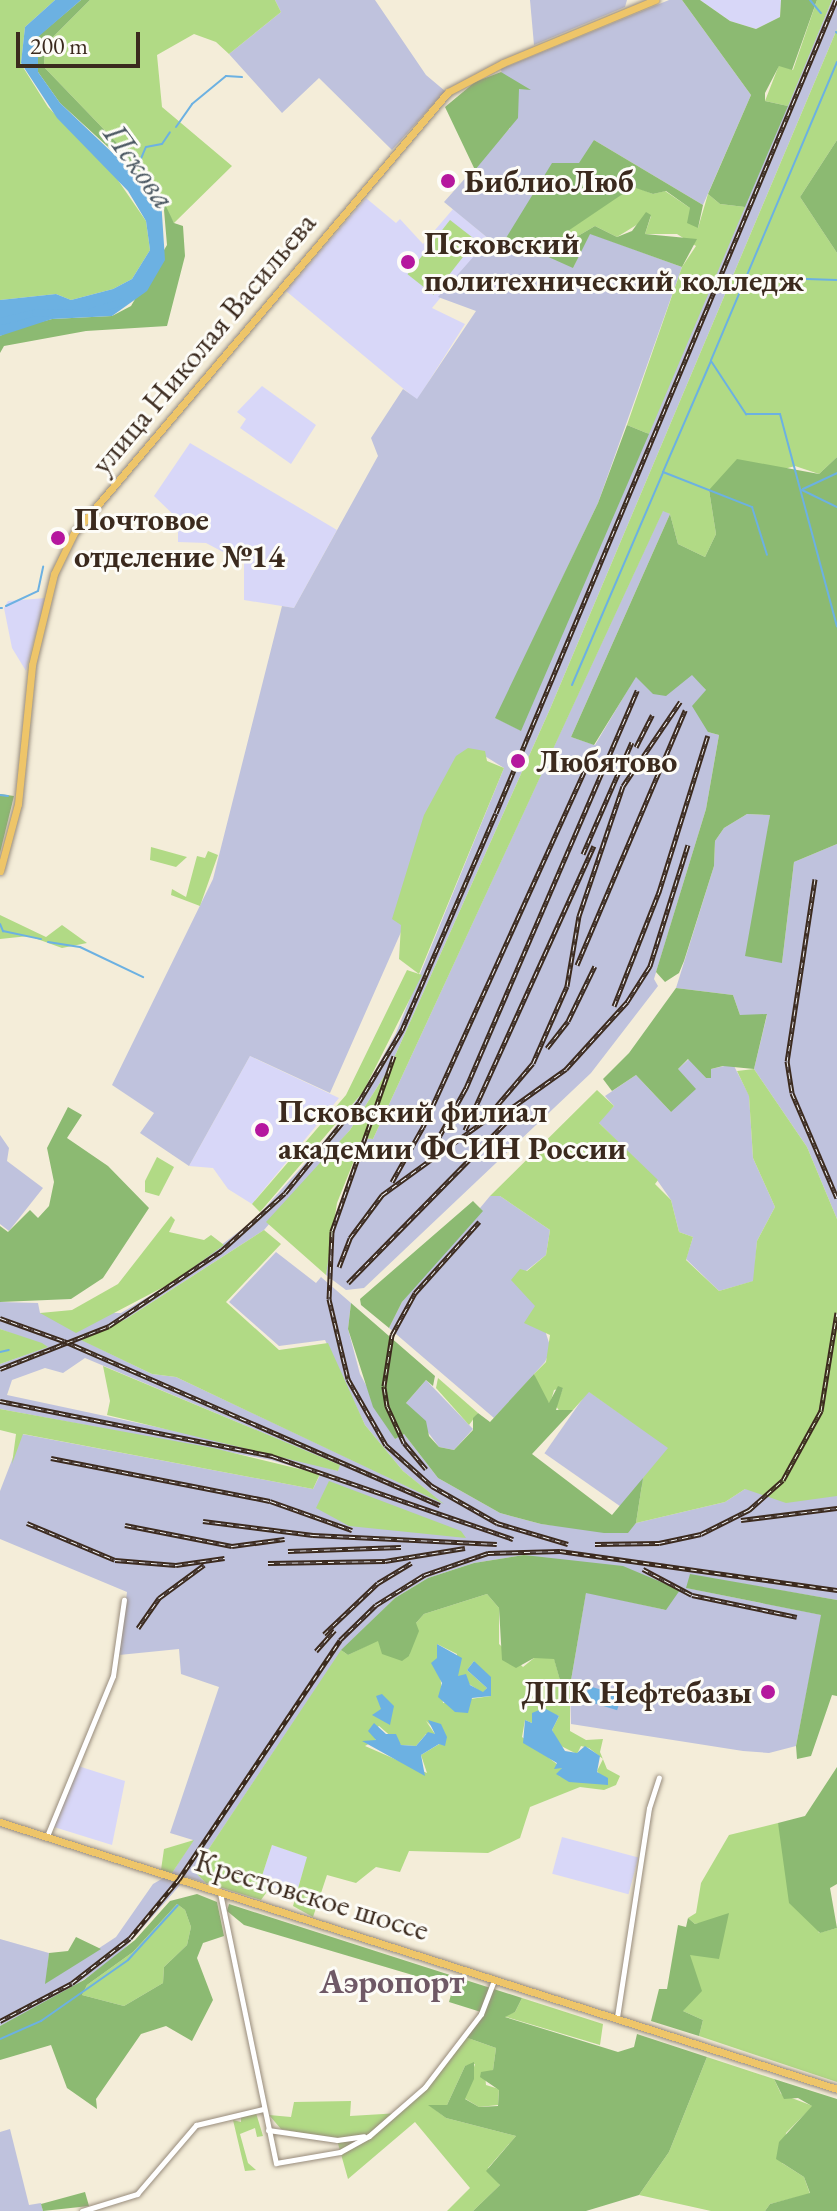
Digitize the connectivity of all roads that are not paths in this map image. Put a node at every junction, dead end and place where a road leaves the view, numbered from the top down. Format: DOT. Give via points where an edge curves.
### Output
graph roads {
  1 [pos="655,0"];
  2 [pos="0,871"];
  3 [pos="124,1600"];
  4 [pos="659,1778"];
  5 [pos="0,1822"];
  6 [pos="47,1836"];
  7 [pos="220,1892"];
  8 [pos="495,1978"];
  9 [pos="617,2017"];
  10 [pos="837,2089"];
  11 [pos="263,2109"];
  12 [pos="268,2130"];
  13 [pos="369,2136"];
  14 [pos="82,2211"];
  1 -- 2 [label="main road, улица Николая Васильева" via="503,63 448,92 74,533 54,574 32,665 18,804"];
  3 -- 6 [label="street" via="113,1676"];
  4 -- 9 [label="street" via="649,1808"];
  5 -- 6 [label="main road, Крестовское шоссе"];
  6 -- 7 [label="main road, Крестовское шоссе"];
  7 -- 8 [label="main road, Крестовское шоссе"];
  7 -- 11 [label="street"];
  8 -- 9 [label="main road, Крестовское шоссе"];
  8 -- 13 [label="street" via="481,2014 420,2092"];
  9 -- 10 [label="main road, Крестовское шоссе"];
  11 -- 12 [label="street"];
  11 -- 14 [label="street" via="196,2125 138,2192"];
  12 -- 13 [label="street" via="337,2140"];
  12 -- 13 [label="street" via="276,2163 340,2152"];
}
